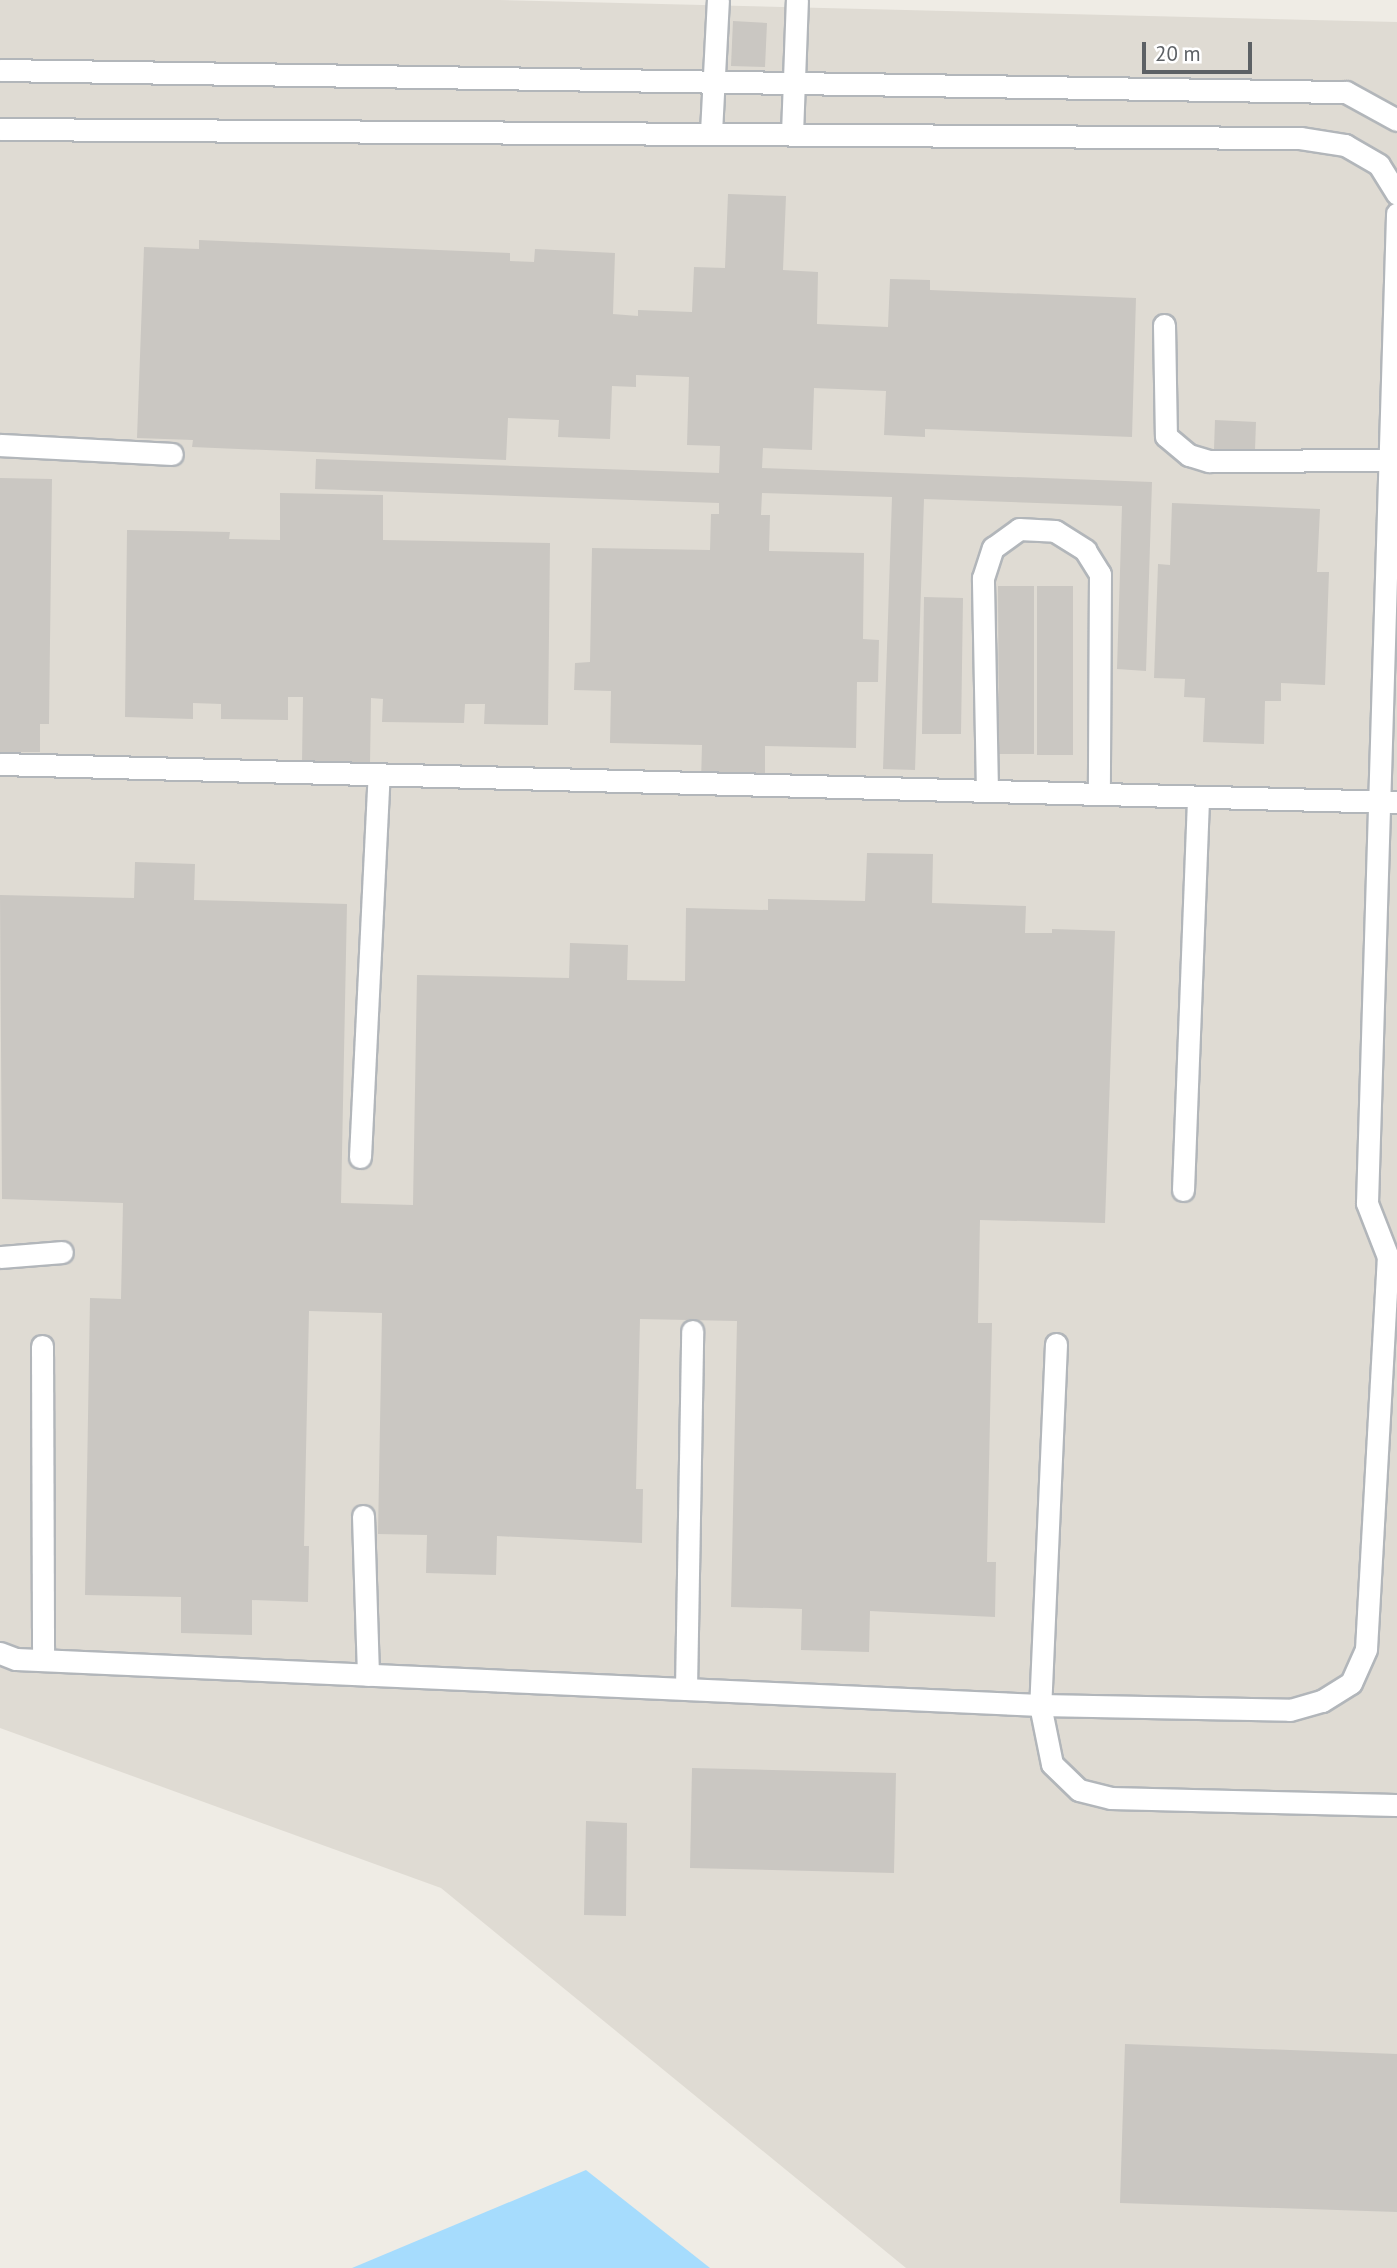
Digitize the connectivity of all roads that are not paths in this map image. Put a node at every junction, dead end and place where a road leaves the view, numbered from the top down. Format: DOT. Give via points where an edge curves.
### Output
graph roads {
  1 [pos="718,0"];
  2 [pos="797,0"];
  3 [pos="0,70"];
  4 [pos="715,82"];
  5 [pos="794,83"];
  6 [pos="1397,120"];
  7 [pos="0,129"];
  8 [pos="711,132"];
  9 [pos="792,134"];
  10 [pos="1397,194"];
  11 [pos="1397,213"];
  12 [pos="1164,325"];
  13 [pos="0,445"];
  14 [pos="172,454"];
  15 [pos="1393,460"];
  16 [pos="0,764"];
  17 [pos="379,774"];
  18 [pos="987,791"];
  19 [pos="1099,794"];
  20 [pos="1198,797"];
  21 [pos="1387,802"];
  22 [pos="360,1157"];
  23 [pos="1183,1190"];
  24 [pos="1392,1248"];
  25 [pos="62,1252"];
  26 [pos="0,1256"];
  27 [pos="1391,1298"];
  28 [pos="692,1331"];
  29 [pos="1056,1344"];
  30 [pos="42,1346"];
  31 [pos="363,1516"];
  32 [pos="0,1653"];
  33 [pos="43,1660"];
  34 [pos="368,1675"];
  35 [pos="686,1689"];
  36 [pos="1040,1705"];
  37 [pos="1397,1805"];
  1 -- 4 [label="lane"];
  2 -- 5 [label="lane"];
  3 -- 4 [label="lane"];
  4 -- 5 [label="lane"];
  4 -- 8 [label="lane"];
  5 -- 6 [label="lane" via="1346,92"];
  5 -- 9 [label="lane"];
  7 -- 8 [label="lane"];
  8 -- 9 [label="lane"];
  9 -- 10 [label="lane" via="1300,138 1345,145 1379,165"];
  11 -- 15 [label="lane"];
  12 -- 15 [label="lane" via="1166,436 1189,455 1209,461"];
  13 -- 14 [label="lane"];
  15 -- 21 [label="lane"];
  16 -- 17 [label="lane"];
  17 -- 18 [label="lane"];
  17 -- 22 [label="lane"];
  18 -- 19 [label="lane"];
  18 -- 19 [label="lane" via="983,578 993,548 1019,529 1055,531 1085,550 1100,574"];
  19 -- 20 [label="lane"];
  20 -- 21 [label="lane"];
  20 -- 23 [label="lane"];
  21 -- 24 [label="lane" via="1367,1203"];
  24 -- 27 [label="lane"];
  25 -- 26 [label="lane"];
  27 -- 36 [label="lane" via="1366,1649 1350,1683 1322,1701 1290,1710"];
  28 -- 35 [label="lane"];
  29 -- 36 [label="lane"];
  30 -- 33 [label="lane"];
  31 -- 34 [label="lane"];
  32 -- 33 [label="lane"];
  33 -- 34 [label="lane"];
  34 -- 35 [label="lane"];
  35 -- 36 [label="lane"];
  36 -- 37 [label="lane" via="1052,1764 1079,1790 1111,1798"];
}
